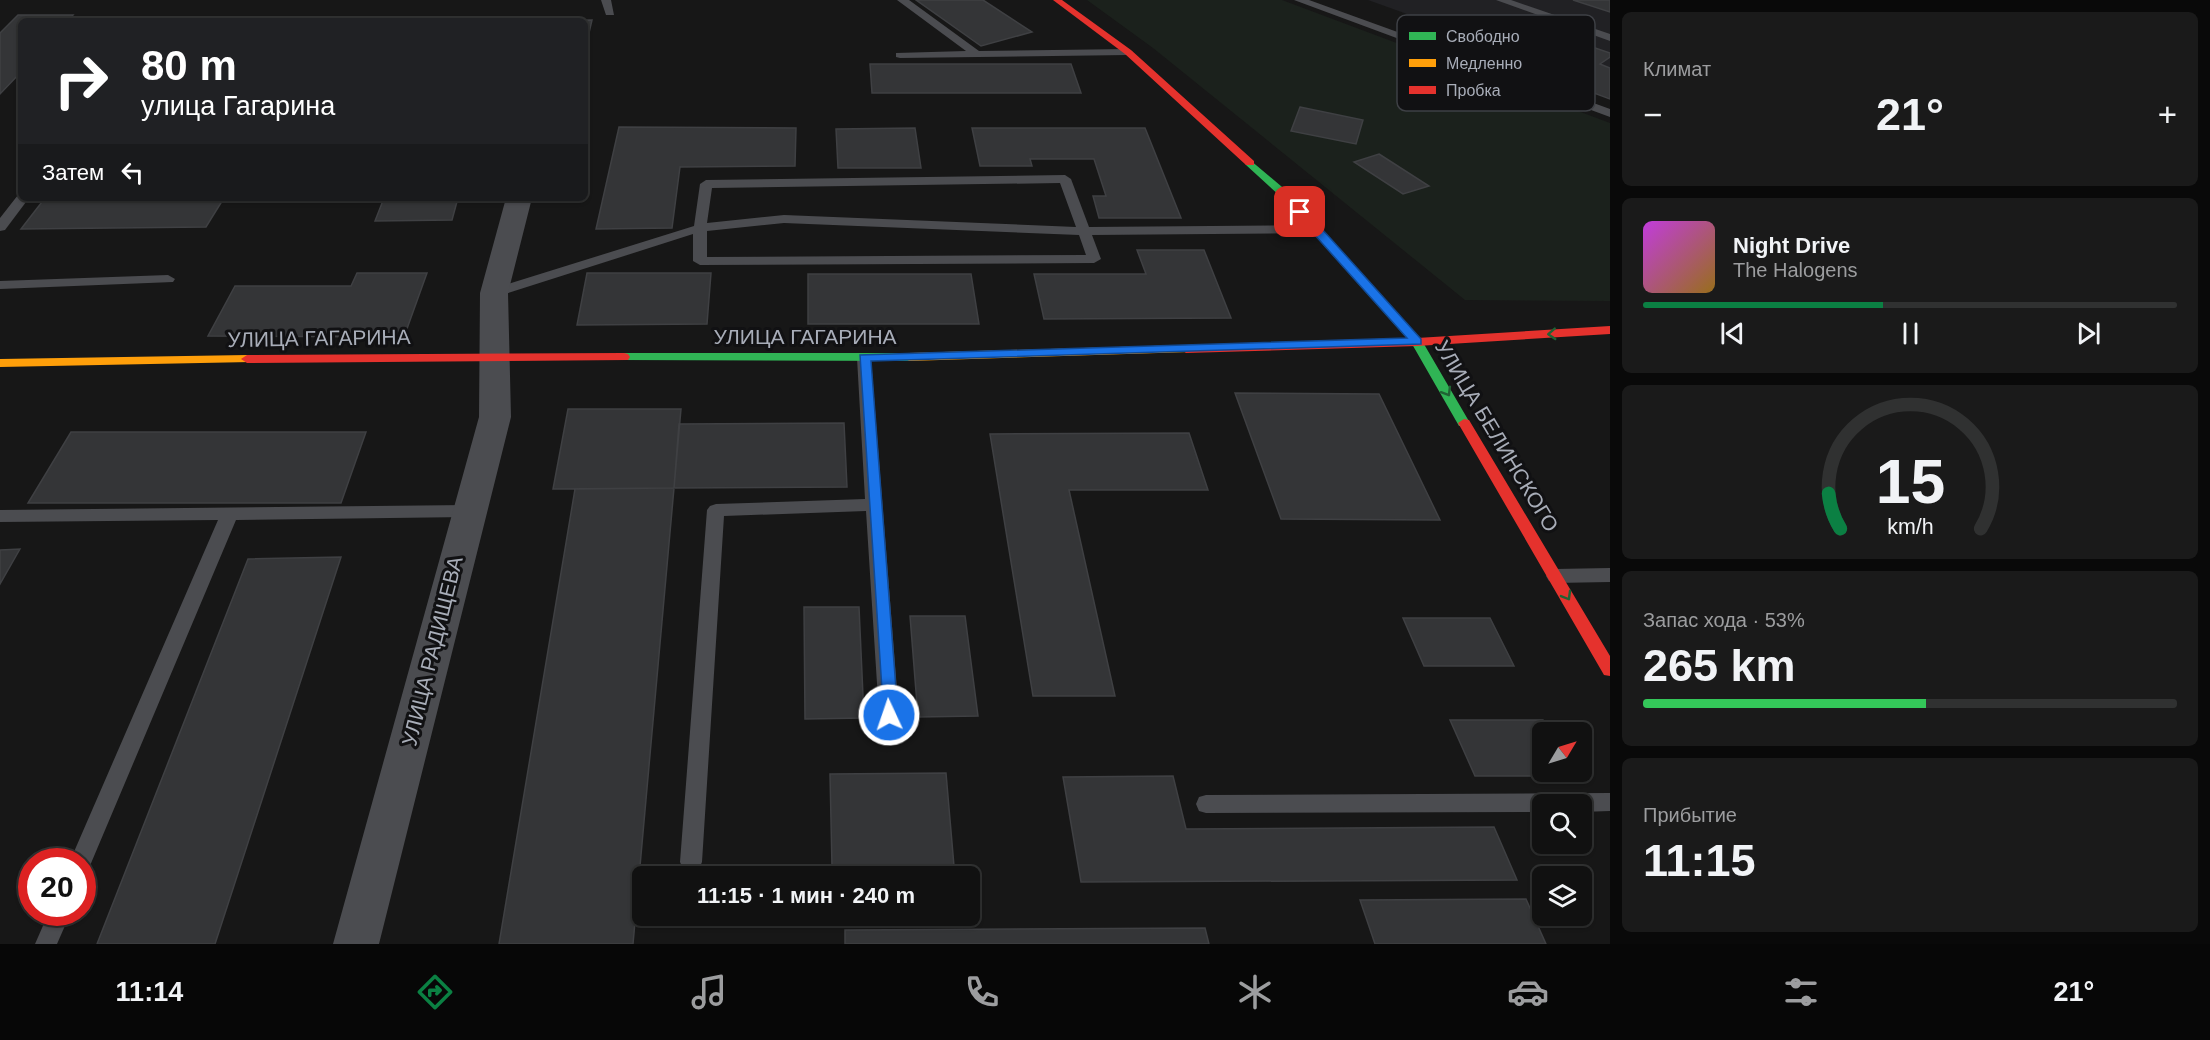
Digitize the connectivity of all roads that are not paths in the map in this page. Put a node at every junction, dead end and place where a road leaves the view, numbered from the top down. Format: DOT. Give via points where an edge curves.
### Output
graph roads {
  1 [pos="606,0"];
  2 [pos="902,0"];
  3 [pos="1057,0"];
  4 [pos="1299,0"];
  5 [pos="1501,0"];
  6 [pos="610,13"];
  7 [pos="1544,15"];
  8 [pos="1595,33"];
  9 [pos="1397,36"];
  10 [pos="1610,38"];
  11 [pos="1128,52"];
  12 [pos="977,54"];
  13 [pos="900,56"];
  14 [pos="1595,108"];
  15 [pos="1610,113"];
  16 [pos="21,201"];
  17 [pos="518,201"];
  18 [pos="0,227"];
  19 [pos="700,228"];
  20 [pos="1316,229"];
  21 [pos="1083,231"];
  22 [pos="168,279"];
  23 [pos="0,285"];
  24 [pos="494,293"];
  25 [pos="1610,330"];
  26 [pos="1417,342"];
  27 [pos="493,356"];
  28 [pos="864,357"];
  29 [pos="0,363"];
  30 [pos="876,504"];
  31 [pos="468,511"];
  32 [pos="229,515"];
  33 [pos="0,516"];
  34 [pos="1610,575"];
  35 [pos="1556,576"];
  36 [pos="1610,670"];
  37 [pos="889,715"];
  38 [pos="1610,802"];
  39 [pos="1206,804"];
  40 [pos="87,848"];
  41 [pos="691,862"];
  42 [pos="54,926"];
  43 [pos="46,944"];
  44 [pos="356,944"];
  1 -- 6 [label="lane"];
  2 -- 12 [label="lane"];
  3 -- 11 [label="street, УЛИЦА БЕЛИНСКОГО"];
  4 -- 9 [label="lane"];
  5 -- 7 [label="lane"];
  8 -- 10 [label="lane"];
  11 -- 12 [label="lane"];
  11 -- 20 [label="street, УЛИЦА БЕЛИНСКОГО" via="1284,194"];
  12 -- 13 [label="lane"];
  14 -- 15 [label="lane"];
  16 -- 18 [label="lane"];
  17 -- 24 [label="street, УЛИЦА РАДИЩЕВА"];
  19 -- 21 [label="lane" via="784,219"];
  19 -- 21 [label="lane" via="700,261 1094,259"];
  19 -- 21 [label="lane" via="706,184 1065,179"];
  19 -- 24 [label="lane"];
  20 -- 21 [label="lane"];
  20 -- 26 [label="street, УЛИЦА БЕЛИНСКОГО"];
  22 -- 23 [label="lane"];
  24 -- 27 [label="street, УЛИЦА РАДИЩЕВА"];
  25 -- 26 [label="street, УЛИЦА ГАГАРИНА, one-way"];
  26 -- 28 [label="street, УЛИЦА ГАГАРИНА"];
  26 -- 35 [label="street, УЛИЦА БЕЛИНСКОГО, one-way"];
  27 -- 28 [label="street, УЛИЦА ГАГАРИНА"];
  27 -- 29 [label="street, УЛИЦА ГАГАРИНА"];
  27 -- 31 [label="street, УЛИЦА РАДИЩЕВА" via="495,417"];
  28 -- 30 [label="lane"];
  30 -- 37 [label="lane"];
  30 -- 41 [label="lane" via="716,510"];
  31 -- 32 [label="lane"];
  31 -- 44 [label="street, УЛИЦА РАДИЩЕВА"];
  32 -- 33 [label="lane"];
  32 -- 40 [label="lane"];
  34 -- 35 [label="lane"];
  35 -- 36 [label="street, УЛИЦА БЕЛИНСКОГО, one-way"];
  38 -- 39 [label="lane"];
  42 -- 43 [label="lane"];
}
